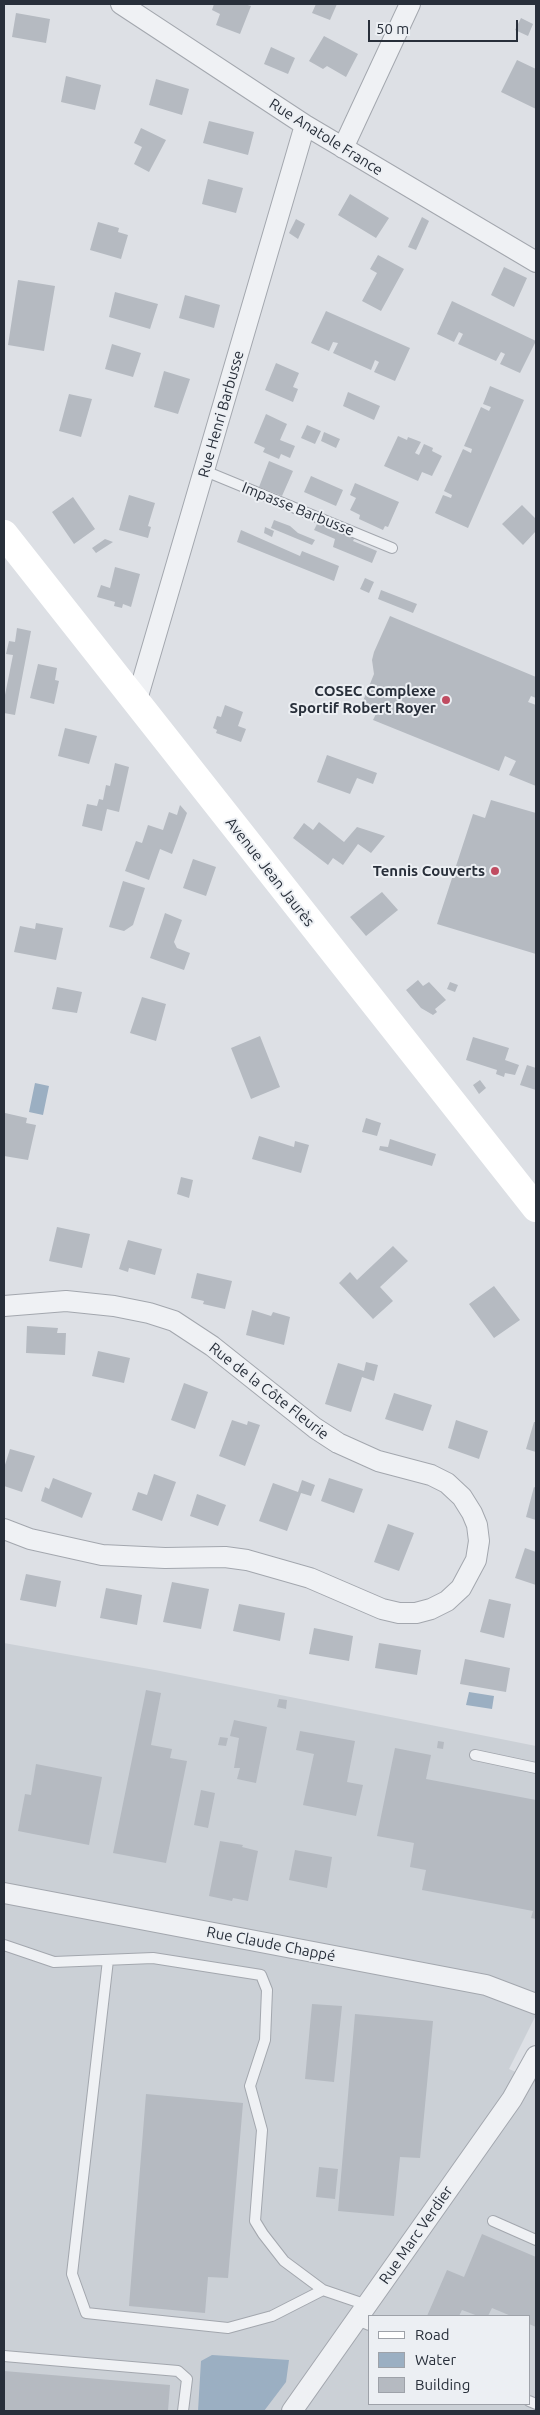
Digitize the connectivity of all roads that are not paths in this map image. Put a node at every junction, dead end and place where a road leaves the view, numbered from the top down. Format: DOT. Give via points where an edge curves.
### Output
graph roads {
  1 [pos="121,4"];
  2 [pos="410,4"];
  3 [pos="305,125"];
  4 [pos="343,148"];
  5 [pos="536,262"];
  6 [pos="205,471"];
  7 [pos="4,534"];
  8 [pos="392,548"];
  9 [pos="136,703"];
  10 [pos="536,1208"];
  11 [pos="4,1306"];
  12 [pos="4,1528"];
  13 [pos="475,1755"];
  14 [pos="536,1768"];
  15 [pos="4,1893"];
  16 [pos="4,1945"];
  17 [pos="108,1960"];
  18 [pos="536,2004"];
  19 [pos="534,2066"];
  20 [pos="493,2221"];
  21 [pos="536,2240"];
  22 [pos="323,2290"];
  23 [pos="364,2317"];
  24 [pos="4,2356"];
  25 [pos="183,2411"];
  26 [pos="292,2411"];
  1 -- 3 [label="street, Rue Anatole France"];
  2 -- 4 [label="street"];
  3 -- 4 [label="street, Rue Anatole France"];
  3 -- 6 [label="street, Rue Henri Barbusse"];
  4 -- 5 [label="street, Rue Anatole France"];
  6 -- 8 [label="lane, Impasse Barbusse"];
  6 -- 9 [label="street, Rue Henri Barbusse"];
  7 -- 9 [label="main road, Avenue Jean Jaurès"];
  9 -- 10 [label="main road, Avenue Jean Jaurès"];
  11 -- 12 [label="street, Rue de la Côte Fleurie" via="66,1301 114,1306 174,1321 212,1346 338,1443 371,1458 431,1475 447,1483 462,1496 472,1513 479,1541 476,1560 461,1588 430,1609 399,1613 310,1578 247,1560 102,1555 30,1539"];
  13 -- 14 [label="lane"];
  15 -- 18 [label="street, Rue Claude Chappé" via="486,1985"];
  16 -- 17 [label="lane" via="54,1962"];
  17 -- 22 [label="lane" via="153,1958 261,1975 267,1990 265,2040 250,2086 262,2130 255,2221 284,2261"];
  17 -- 22 [label="lane" via="72,2274 86,2313 228,2328 272,2316"];
  19 -- 23 [label="street, Rue Marc Verdier"];
  20 -- 21 [label="lane"];
  22 -- 23 [label="lane"];
  23 -- 26 [label="street, Rue Marc Verdier"];
  24 -- 25 [label="lane" via="178,2371 187,2379"];
}
